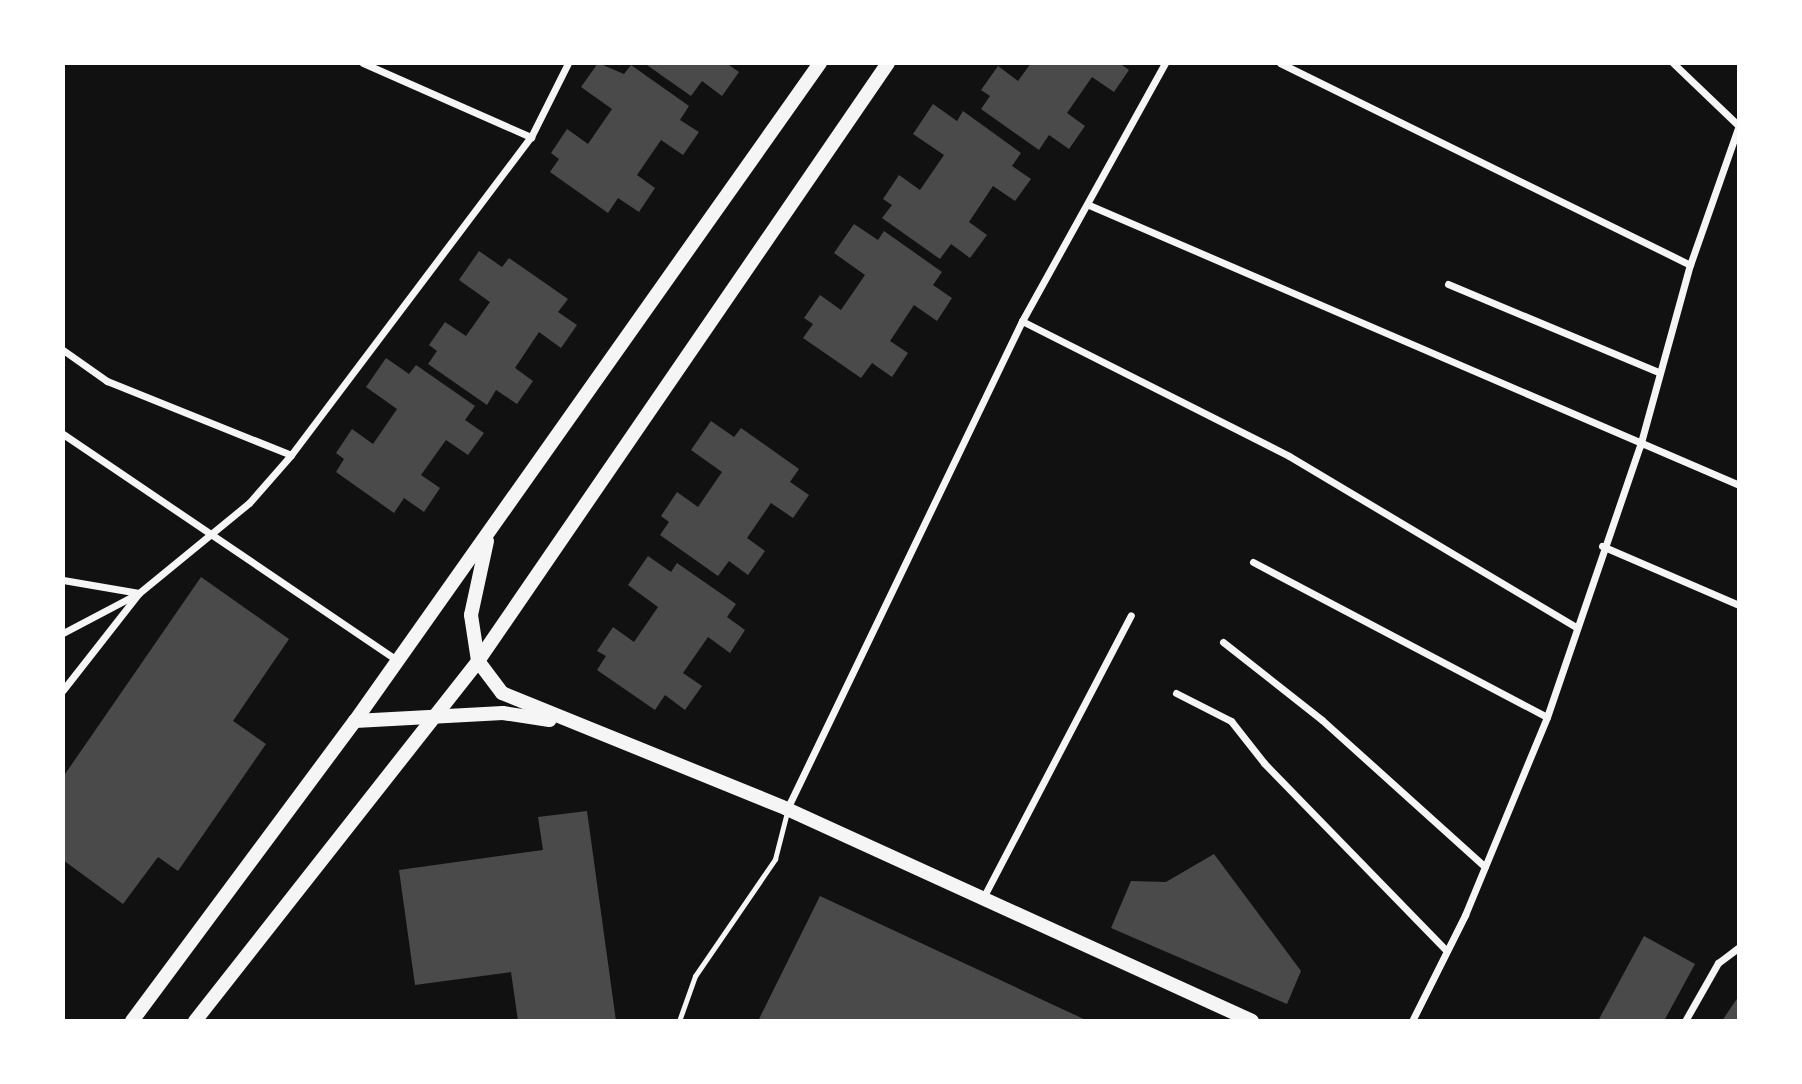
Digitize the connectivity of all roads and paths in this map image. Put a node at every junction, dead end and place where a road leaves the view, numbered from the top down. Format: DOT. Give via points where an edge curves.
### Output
graph roads {
  1 [pos="363,63"];
  2 [pos="568,63"];
  3 [pos="820,63"];
  4 [pos="888,63"];
  5 [pos="1165,63"];
  6 [pos="1280,63"];
  7 [pos="1672,63"];
  8 [pos="1739,126"];
  9 [pos="531,137"];
  10 [pos="1089,205"];
  11 [pos="1690,265"];
  12 [pos="1448,284"];
  13 [pos="1022,321"];
  14 [pos="63,350"];
  15 [pos="1658,372"];
  16 [pos="63,434"];
  17 [pos="1640,446"];
  18 [pos="291,455"];
  19 [pos="1739,485"];
  20 [pos="213,534"];
  21 [pos="488,535"];
  22 [pos="1602,546"];
  23 [pos="1253,562"];
  24 [pos="63,580"];
  25 [pos="139,593"];
  26 [pos="1739,605"];
  27 [pos="1131,615"];
  28 [pos="1576,627"];
  29 [pos="63,633"];
  30 [pos="1223,642"];
  31 [pos="478,661"];
  32 [pos="398,662"];
  33 [pos="63,690"];
  34 [pos="1176,693"];
  35 [pos="434,716"];
  36 [pos="1546,717"];
  37 [pos="355,721"];
  38 [pos="571,724"];
  39 [pos="787,808"];
  40 [pos="1485,867"];
  41 [pos="983,898"];
  42 [pos="1739,947"];
  43 [pos="1446,950"];
  44 [pos="132,1021"];
  45 [pos="195,1021"];
  46 [pos="679,1021"];
  47 [pos="1252,1021"];
  48 [pos="1412,1021"];
  49 [pos="1685,1021"];
  1 -- 9 [label="street"];
  2 -- 9 [label="street"];
  3 -- 21 [label="main road"];
  4 -- 31 [label="main road"];
  5 -- 10 [label="street"];
  6 -- 11 [label="street"];
  7 -- 8 [label="street"];
  8 -- 11 [label="street"];
  9 -- 18 [label="street"];
  10 -- 13 [label="street"];
  10 -- 17 [label="street"];
  11 -- 15 [label="street"];
  12 -- 15 [label="street"];
  13 -- 28 [label="street" via="1289,456"];
  13 -- 39 [label="street"];
  14 -- 18 [label="street" via="107,381"];
  15 -- 17 [label="street"];
  16 -- 20 [label="street"];
  17 -- 19 [label="street"];
  17 -- 22 [label="street"];
  18 -- 20 [label="street"];
  20 -- 25 [label="street"];
  20 -- 32 [label="street"];
  21 -- 31 [label="main road" via="471,615"];
  21 -- 32 [label="main road"];
  22 -- 26 [label="street"];
  22 -- 28 [label="street"];
  23 -- 36 [label="street"];
  24 -- 25 [label="street"];
  25 -- 29 [label="street"];
  25 -- 33 [label="street"];
  27 -- 41 [label="street"];
  28 -- 36 [label="street"];
  30 -- 40 [label="street" via="1322,720"];
  31 -- 35 [label="main road"];
  31 -- 38 [label="main road" via="502,693"];
  32 -- 37 [label="main road"];
  34 -- 43 [label="street" via="1231,721 1264,763"];
  35 -- 37 [label="main road"];
  35 -- 38 [label="main road" via="503,713"];
  35 -- 45 [label="main road"];
  36 -- 40 [label="street"];
  37 -- 44 [label="main road"];
  38 -- 39 [label="main road"];
  39 -- 41 [label="main road"];
  39 -- 46 [label="lane" via="775,859 695,976"];
  40 -- 43 [label="street"];
  41 -- 47 [label="main road"];
  42 -- 49 [label="street" via="1718,963"];
  43 -- 48 [label="street"];
}
